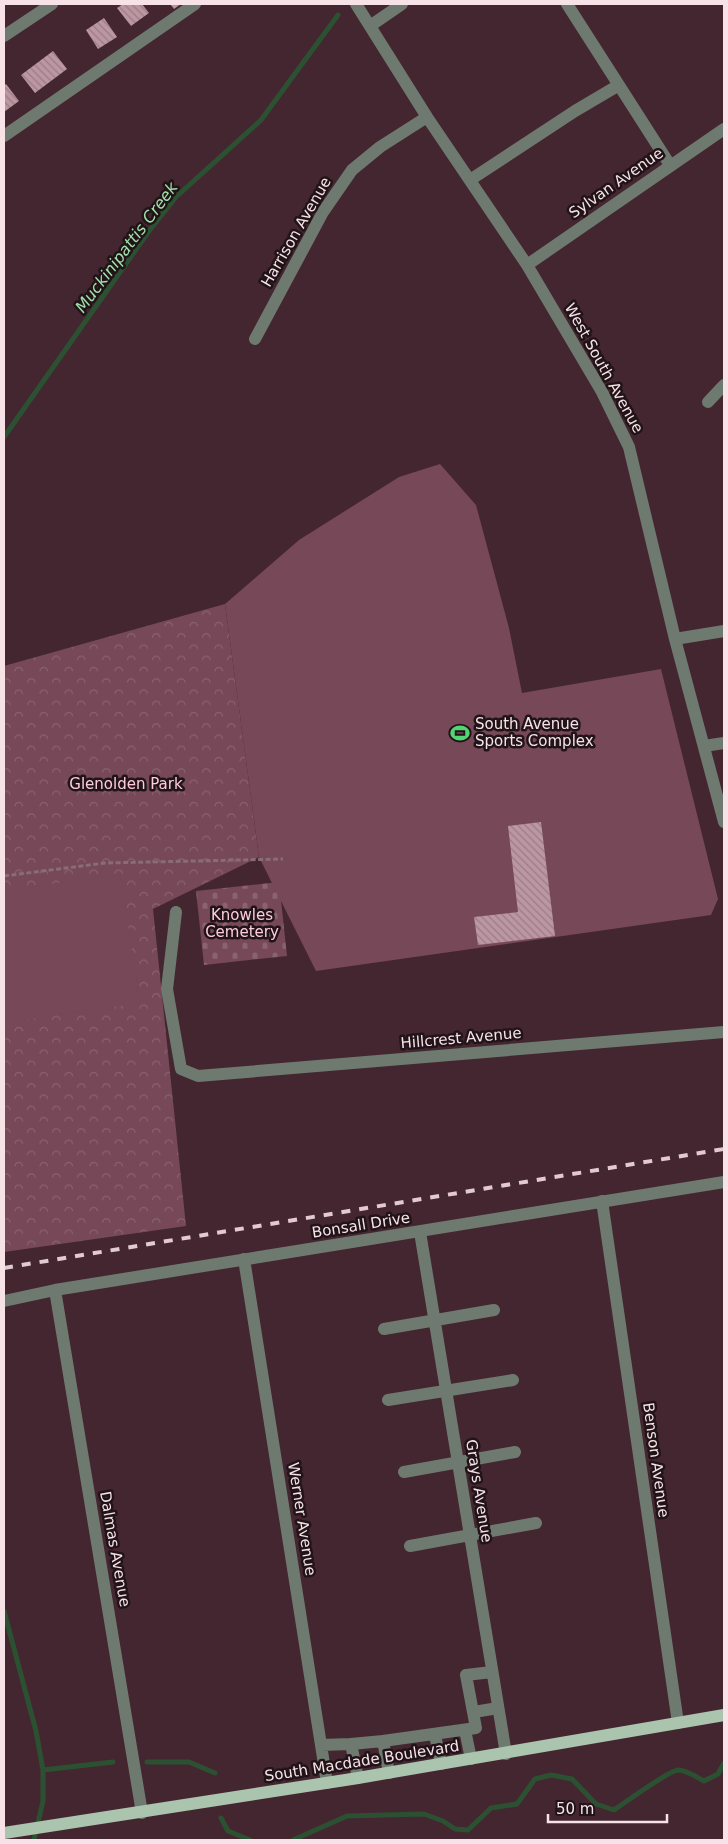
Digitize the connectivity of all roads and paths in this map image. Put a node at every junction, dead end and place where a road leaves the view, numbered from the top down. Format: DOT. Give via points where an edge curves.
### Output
graph roads {
  1 [pos="52,4"];
  2 [pos="196,4"];
  3 [pos="356,4"];
  4 [pos="402,4"];
  5 [pos="567,4"];
  6 [pos="370,26"];
  7 [pos="4,36"];
  8 [pos="619,85"];
  9 [pos="427,117"];
  10 [pos="724,129"];
  11 [pos="4,136"];
  12 [pos="670,165"];
  13 [pos="470,180"];
  14 [pos="527,265"];
  15 [pos="255,339"];
  16 [pos="724,385"];
  17 [pos="708,402"];
  18 [pos="724,632"];
  19 [pos="675,639"];
  20 [pos="724,743"];
  21 [pos="704,746"];
  22 [pos="724,822"];
  23 [pos="283,859"];
  24 [pos="4,876"];
  25 [pos="176,912"];
  26 [pos="724,1032"];
  27 [pos="724,1182"];
  28 [pos="602,1201"];
  29 [pos="420,1232"];
  30 [pos="244,1259"];
  31 [pos="55,1290"];
  32 [pos="4,1301"];
  33 [pos="494,1310"];
  34 [pos="434,1319"];
  35 [pos="384,1329"];
  36 [pos="513,1380"];
  37 [pos="447,1391"];
  38 [pos="388,1400"];
  39 [pos="515,1452"];
  40 [pos="458,1462"];
  41 [pos="404,1472"];
  42 [pos="536,1523"];
  43 [pos="469,1535"];
  44 [pos="410,1546"];
  45 [pos="492,1672"];
  46 [pos="498,1708"];
  47 [pos="474,1712"];
  48 [pos="724,1715"];
  49 [pos="678,1723"];
  50 [pos="465,1730"];
  51 [pos="435,1735"];
  52 [pos="383,1741"];
  53 [pos="351,1744"];
  54 [pos="321,1745"];
  55 [pos="506,1754"];
  56 [pos="471,1759"];
  57 [pos="441,1764"];
  58 [pos="389,1773"];
  59 [pos="358,1778"];
  60 [pos="326,1783"];
  61 [pos="142,1813"];
  62 [pos="4,1833"];
  1 -- 7 [label="street"];
  2 -- 11 [label="street"];
  3 -- 6 [label="street, West South Avenue"];
  4 -- 6 [label="street"];
  5 -- 8 [label="street"];
  6 -- 9 [label="street, West South Avenue"];
  8 -- 12 [label="street"];
  8 -- 13 [label="street"];
  9 -- 13 [label="street, West South Avenue"];
  9 -- 15 [label="street, Harrison Avenue" via="380,147 352,170 323,212"];
  10 -- 12 [label="street, Sylvan Avenue"];
  12 -- 14 [label="street, Sylvan Avenue"];
  13 -- 14 [label="street, West South Avenue"];
  14 -- 19 [label="street, West South Avenue" via="602,392 629,448"];
  16 -- 17 [label="street"];
  18 -- 19 [label="street"];
  19 -- 21 [label="street, West South Avenue"];
  20 -- 21 [label="street"];
  21 -- 22 [label="street, West South Avenue"];
  23 -- 24 [label="path" via="105,863"];
  25 -- 26 [label="street, Hillcrest Avenue" via="167,990 181,1069 200,1076"];
  27 -- 28 [label="street, Bonsall Drive"];
  28 -- 29 [label="street, Bonsall Drive"];
  28 -- 49 [label="street, Benson Avenue"];
  29 -- 30 [label="street, Bonsall Drive"];
  29 -- 34 [label="street, Grays Avenue"];
  30 -- 31 [label="street, Bonsall Drive"];
  30 -- 54 [label="street, Werner Avenue"];
  31 -- 32 [label="street, Bonsall Drive"];
  31 -- 61 [label="street, Dalmas Avenue"];
  33 -- 34 [label="street"];
  34 -- 35 [label="street"];
  34 -- 37 [label="street, Grays Avenue"];
  36 -- 37 [label="street"];
  37 -- 38 [label="street"];
  37 -- 40 [label="street, Grays Avenue"];
  39 -- 40 [label="street"];
  40 -- 41 [label="street"];
  40 -- 43 [label="street, Grays Avenue"];
  42 -- 43 [label="street"];
  43 -- 44 [label="street"];
  43 -- 45 [label="street, Grays Avenue"];
  45 -- 46 [label="street, Grays Avenue"];
  45 -- 47 [label="street" via="466,1676"];
  46 -- 47 [label="street"];
  46 -- 55 [label="street, Grays Avenue"];
  47 -- 50 [label="street" via="476,1728"];
  48 -- 49 [label="main road, South Macdade Boulevard"];
  49 -- 55 [label="main road, South Macdade Boulevard"];
  50 -- 51 [label="street"];
  50 -- 56 [label="street"];
  51 -- 52 [label="street"];
  51 -- 57 [label="street"];
  52 -- 53 [label="street"];
  52 -- 58 [label="street"];
  53 -- 54 [label="street"];
  53 -- 59 [label="street"];
  54 -- 60 [label="street, Werner Avenue"];
  55 -- 56 [label="main road, South Macdade Boulevard"];
  56 -- 57 [label="main road, South Macdade Boulevard"];
  57 -- 58 [label="main road, South Macdade Boulevard"];
  58 -- 59 [label="main road, South Macdade Boulevard"];
  59 -- 60 [label="main road, South Macdade Boulevard"];
  60 -- 61 [label="main road, South Macdade Boulevard"];
  61 -- 62 [label="main road, South Macdade Boulevard"];
}
